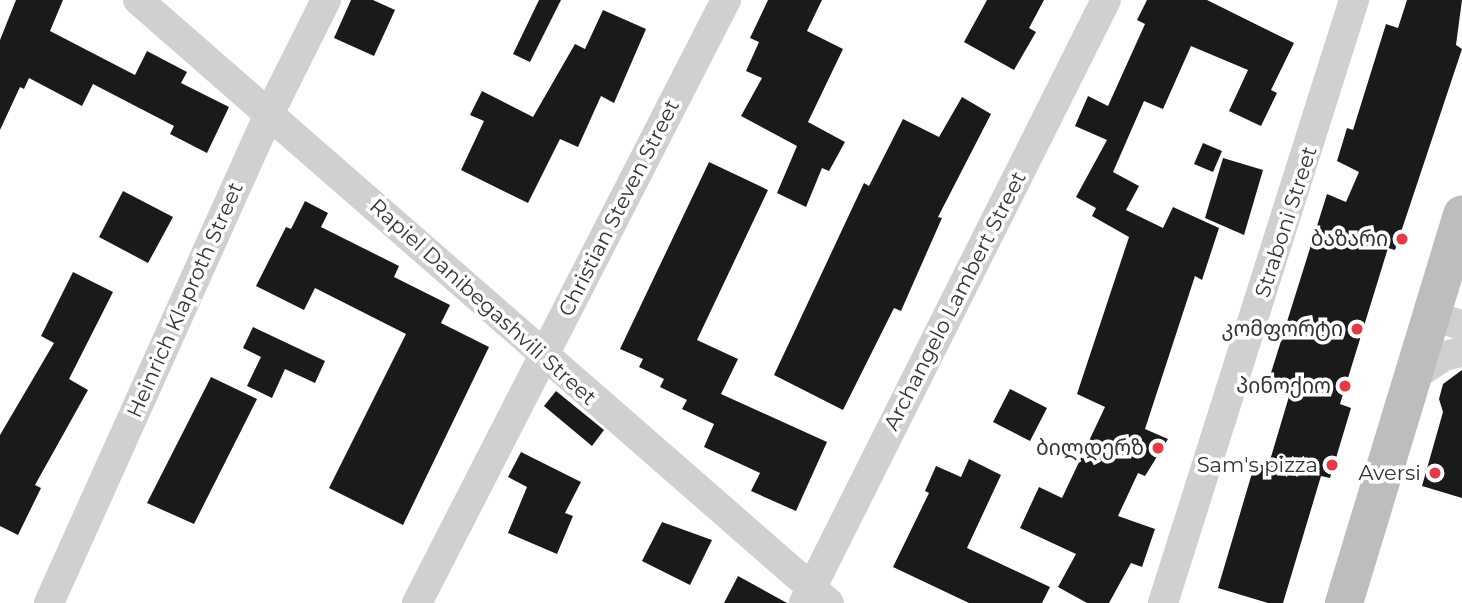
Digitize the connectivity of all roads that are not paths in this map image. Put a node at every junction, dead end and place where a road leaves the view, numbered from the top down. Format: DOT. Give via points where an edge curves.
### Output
graph roads {
  1 [pos="138,0"];
  2 [pos="326,0"];
  3 [pos="726,0"];
  4 [pos="1106,0"];
  5 [pos="1354,0"];
  6 [pos="270,113"];
  7 [pos="1462,215"];
  8 [pos="1453,276"];
  9 [pos="1447,320"];
  10 [pos="1462,352"];
  11 [pos="543,356"];
  12 [pos="1413,377"];
  13 [pos="815,598"];
  14 [pos="48,603"];
  15 [pos="417,603"];
  16 [pos="1163,603"];
  17 [pos="1344,603"];
  1 -- 6 [label="street, Rapiel Danibegashvili Street"];
  2 -- 6 [label="street, Heinrich Klaproth Street"];
  3 -- 11 [label="street, Christian Steven Street"];
  4 -- 13 [label="street, Archangelo Lambert Street"];
  5 -- 16 [label="street, Straboni Street"];
  6 -- 11 [label="street, Rapiel Danibegashvili Street"];
  6 -- 14 [label="street, Heinrich Klaproth Street"];
  7 -- 8 [label="street"];
  8 -- 9 [label="street"];
  9 -- 12 [label="street"];
  10 -- 12 [label="street" via="1444,356"];
  11 -- 13 [label="street, Rapiel Danibegashvili Street"];
  11 -- 15 [label="street, Christian Steven Street"];
  12 -- 17 [label="street"];
}
